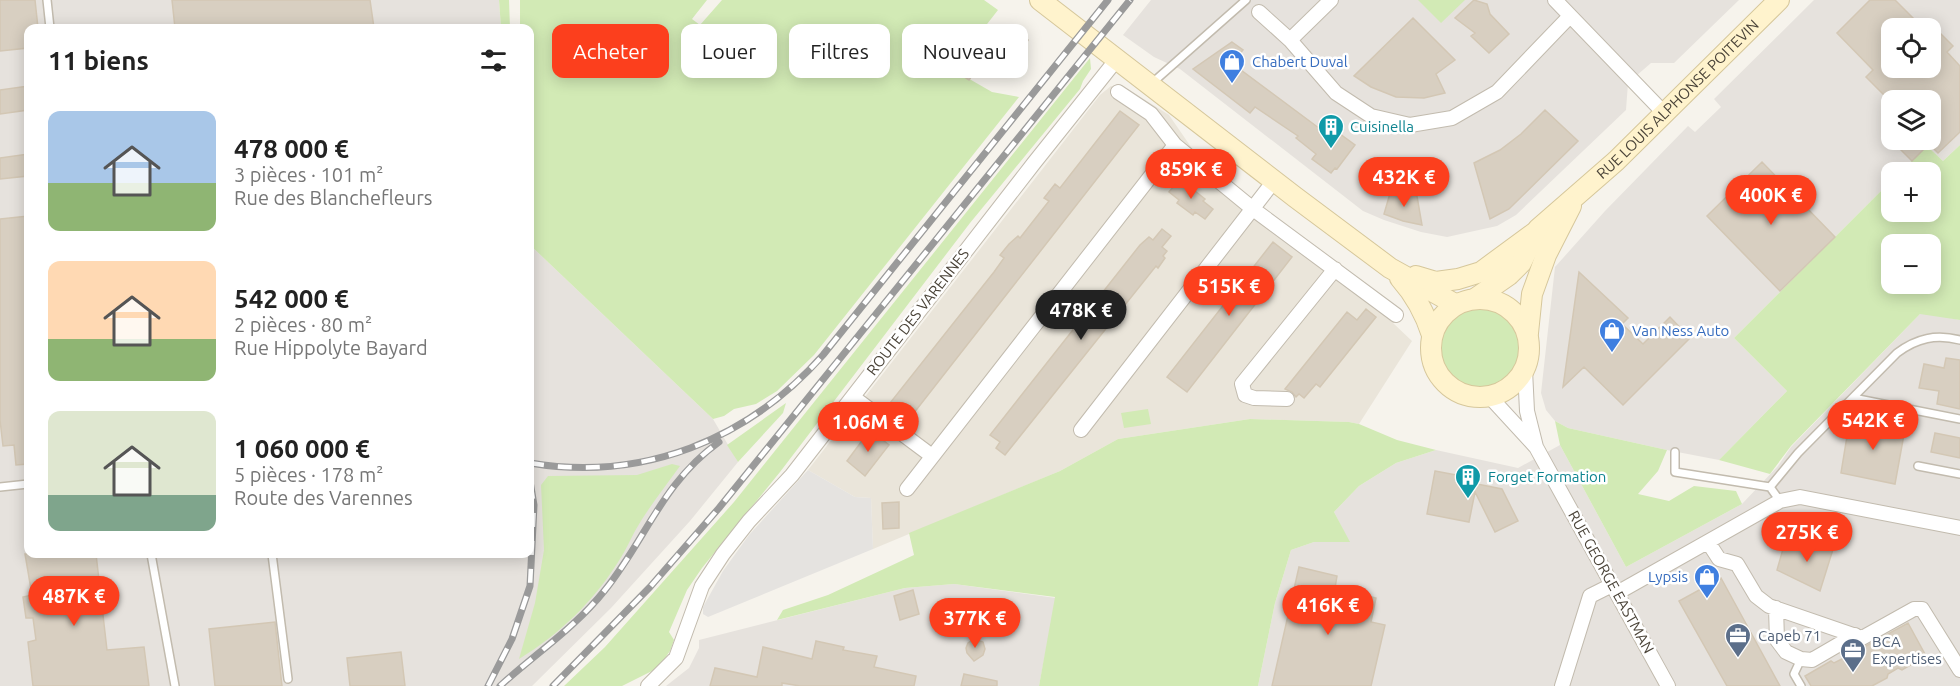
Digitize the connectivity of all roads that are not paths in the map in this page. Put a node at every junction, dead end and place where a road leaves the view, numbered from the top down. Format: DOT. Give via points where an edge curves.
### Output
graph roads {
  1 [pos="47,0"];
  2 [pos="1246,0"];
  3 [pos="1331,0"];
  4 [pos="1555,0"];
  5 [pos="1779,0"];
  6 [pos="1049,4"];
  7 [pos="1259,12"];
  8 [pos="1570,16"];
  9 [pos="50,24"];
  10 [pos="1290,40"];
  11 [pos="1116,59"];
  12 [pos="1150,86"];
  13 [pos="1118,92"];
  14 [pos="1665,114"];
  15 [pos="1175,145"];
  16 [pos="1274,182"];
  17 [pos="1577,196"];
  18 [pos="1253,209"];
  19 [pos="1538,229"];
  20 [pos="1390,268"];
  21 [pos="1335,269"];
  22 [pos="1476,298"];
  23 [pos="1455,304"];
  24 [pos="1396,315"];
  25 [pos="1528,333"];
  26 [pos="1432,335"];
  27 [pos="1960,340"];
  28 [pos="1525,370"];
  29 [pos="853,397"];
  30 [pos="1490,397"];
  31 [pos="1853,398"];
  32 [pos="1287,399"];
  33 [pos="1960,419"];
  34 [pos="1081,430"];
  35 [pos="1536,447"];
  36 [pos="1675,452"];
  37 [pos="932,456"];
  38 [pos="1918,466"];
  39 [pos="1960,474"];
  40 [pos="24,484"];
  41 [pos="0,487"];
  42 [pos="1770,487"];
  43 [pos="907,489"];
  44 [pos="1780,501"];
  45 [pos="1960,528"];
  46 [pos="1708,542"];
  47 [pos="152,558"];
  48 [pos="273,558"];
  49 [pos="1615,589"];
  50 [pos="1776,608"];
  51 [pos="1855,635"];
  52 [pos="1801,659"];
  53 [pos="1960,670"];
  54 [pos="288,679"];
  55 [pos="175,686"];
  56 [pos="648,686"];
  57 [pos="1562,686"];
  58 [pos="1668,686"];
  59 [pos="1801,686"];
  1 -- 9 [label="lane"];
  2 -- 12 [label="lane"];
  3 -- 10 [label="street"];
  4 -- 8 [label="street"];
  5 -- 14 [label="street, RUE LOUIS ALPHONSE POITEVIN"];
  6 -- 11 [label="street"];
  7 -- 10 [label="street"];
  8 -- 10 [label="street" via="1497,92 1452,118 1410,125 1371,116 1336,93"];
  8 -- 14 [label="street"];
  11 -- 12 [label="street"];
  11 -- 29 [label="street, ROUTE DES VARENNES"];
  12 -- 16 [label="street"];
  13 -- 15 [label="street" via="1151,114"];
  14 -- 17 [label="street, RUE LOUIS ALPHONSE POITEVIN"];
  15 -- 18 [label="street"];
  15 -- 37 [label="street"];
  16 -- 18 [label="street"];
  16 -- 20 [label="street"];
  17 -- 19 [label="street, RUE LOUIS ALPHONSE POITEVIN"];
  17 -- 25 [label="street, RUE LOUIS ALPHONSE POITEVIN" via="1546,255 1532,294"];
  18 -- 21 [label="street"];
  18 -- 34 [label="street"];
  19 -- 20 [label="street" via="1481,272 1458,279 1436,282"];
  19 -- 22 [label="street, RUE LOUIS ALPHONSE POITEVIN" via="1521,263"];
  20 -- 23 [label="street"];
  20 -- 26 [label="street" via="1420,304"];
  21 -- 24 [label="street"];
  21 -- 32 [label="street" via="1242,384 1245,395 1254,399"];
  22 -- 23 [label="street"];
  22 -- 25 [label="street" via="1493,299 1508,306"];
  23 -- 26 [label="street" via="1441,317"];
  25 -- 28 [label="street" via="1530,351"];
  26 -- 30 [label="street" via="1432,360 1444,382 1457,392"];
  27 -- 31 [label="lane" via="1946,336 1911,343"];
  28 -- 30 [label="street" via="1511,387"];
  28 -- 35 [label="street, RUE GEORGE EASTMAN" via="1527,411"];
  29 -- 37 [label="street"];
  29 -- 56 [label="street, ROUTE DES VARENNES" via="723,554 702,586 676,658"];
  30 -- 35 [label="street, RUE GEORGE EASTMAN"];
  31 -- 33 [label="lane"];
  31 -- 42 [label="lane"];
  35 -- 49 [label="street, RUE GEORGE EASTMAN"];
  36 -- 42 [label="lane" via="1675,472"];
  37 -- 43 [label="street"];
  38 -- 39 [label="lane"];
  40 -- 41 [label="lane"];
  42 -- 44 [label="lane"];
  44 -- 45 [label="street" via="1800,497"];
  44 -- 46 [label="street"];
  46 -- 49 [label="street"];
  46 -- 50 [label="street" via="1719,559 1737,564 1756,596"];
  47 -- 55 [label="lane"];
  48 -- 54 [label="lane"];
  49 -- 57 [label="street" via="1590,596"];
  49 -- 58 [label="street, RUE GEORGE EASTMAN"];
  50 -- 51 [label="street"];
  50 -- 52 [label="street" via="1777,640 1786,652"];
  51 -- 52 [label="street" via="1812,660"];
  51 -- 53 [label="street" via="1862,638 1914,609 1922,609"];
  52 -- 59 [label="lane" via="1794,674"];
}
